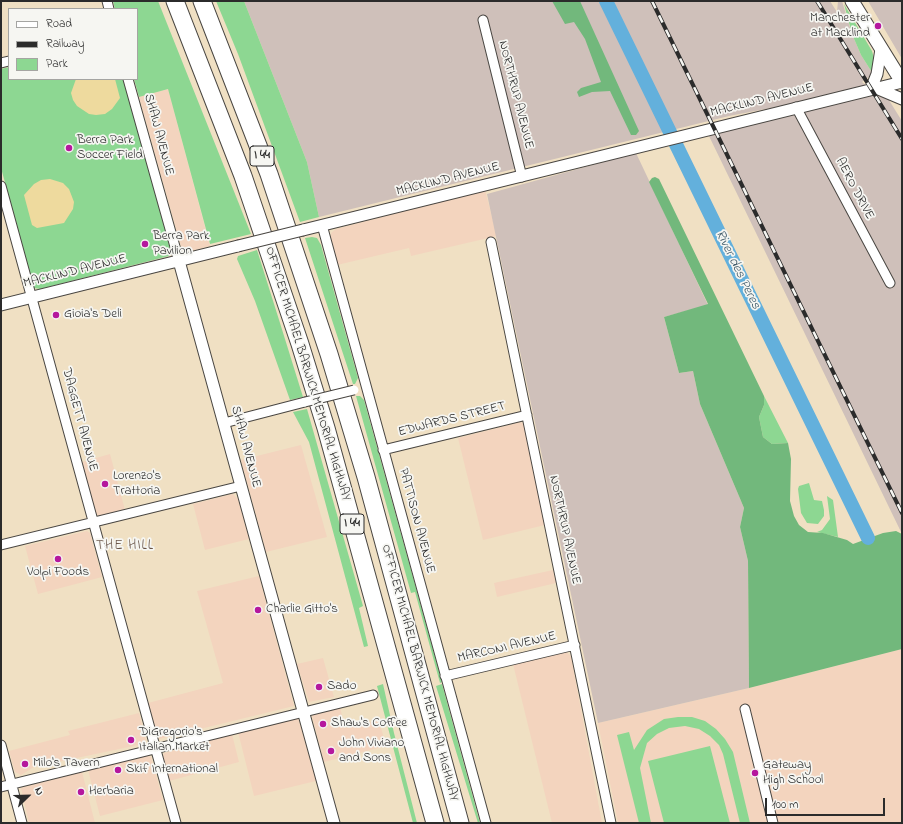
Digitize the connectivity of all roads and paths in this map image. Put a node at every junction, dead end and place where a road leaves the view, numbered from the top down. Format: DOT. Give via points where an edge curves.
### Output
graph roads {
  1 [pos="175,1"];
  2 [pos="202,1"];
  3 [pos="852,1"];
  4 [pos="482,20"];
  5 [pos="881,49"];
  6 [pos="128,80"];
  7 [pos="902,82"];
  8 [pos="874,88"];
  9 [pos="902,99"];
  10 [pos="796,107"];
  11 [pos="522,177"];
  12 [pos="1,186"];
  13 [pos="322,225"];
  14 [pos="491,242"];
  15 [pos="179,261"];
  16 [pos="890,283"];
  17 [pos="32,298"];
  18 [pos="1,305"];
  19 [pos="366,388"];
  20 [pos="527,415"];
  21 [pos="224,423"];
  22 [pos="383,450"];
  23 [pos="242,486"];
  24 [pos="94,523"];
  25 [pos="1,546"];
  26 [pos="575,645"];
  27 [pos="445,676"];
  28 [pos="373,695"];
  29 [pos="745,709"];
  30 [pos="303,711"];
  31 [pos="1,744"];
  32 [pos="156,748"];
  33 [pos="12,785"];
  34 [pos="1,787"];
  35 [pos="22,823"];
  36 [pos="176,823"];
  37 [pos="334,823"];
  38 [pos="434,823"];
  39 [pos="460,823"];
  40 [pos="486,823"];
  41 [pos="611,823"];
  42 [pos="773,823"];
  1 -- 38 [label="highway, OFFICER MICHAEL BARWICK MEMORIAL HIGHWAY / I 44" via="243,176 304,357 332,449"];
  2 -- 39 [label="highway, OFFICER MICHAEL BARWICK MEMORIAL HIGHWAY / I 44" via="254,133 329,354 360,456"];
  3 -- 5 [label="main road"];
  4 -- 11 [label="street, NORTHRUP AVENUE"];
  5 -- 7 [label="main road"];
  5 -- 8 [label="street"];
  6 -- 15 [label="street, SHAW AVENUE"];
  7 -- 8 [label="street, MACKLIND AVENUE"];
  8 -- 9 [label="street"];
  8 -- 10 [label="street, MACKLIND AVENUE"];
  10 -- 11 [label="street, MACKLIND AVENUE"];
  10 -- 16 [label="street, AERO DRIVE"];
  11 -- 13 [label="street, MACKLIND AVENUE"];
  12 -- 17 [label="street, DAGGETT AVENUE"];
  13 -- 15 [label="street, MACKLIND AVENUE, bridge"];
  13 -- 19 [label="street, PATTISON AVENUE"];
  14 -- 20 [label="street, NORTHRUP AVENUE"];
  15 -- 17 [label="street, MACKLIND AVENUE"];
  15 -- 21 [label="street, SHAW AVENUE"];
  17 -- 18 [label="street, MACKLIND AVENUE"];
  17 -- 24 [label="street, DAGGETT AVENUE"];
  19 -- 21 [label="street, bridge"];
  19 -- 22 [label="street, PATTISON AVENUE"];
  20 -- 22 [label="street, EDWARDS STREET"];
  20 -- 26 [label="street, NORTHRUP AVENUE"];
  21 -- 23 [label="street, SHAW AVENUE"];
  22 -- 27 [label="street, PATTISON AVENUE"];
  23 -- 24 [label="street"];
  23 -- 30 [label="street, SHAW AVENUE"];
  24 -- 25 [label="street"];
  24 -- 32 [label="street, DAGGETT AVENUE"];
  26 -- 27 [label="street, MARCONI AVENUE"];
  26 -- 41 [label="street, NORTHRUP AVENUE"];
  27 -- 40 [label="street, PATTISON AVENUE"];
  28 -- 30 [label="street"];
  29 -- 42 [label="street"];
  30 -- 32 [label="street"];
  30 -- 37 [label="street, SHAW AVENUE"];
  31 -- 33 [label="street"];
  32 -- 33 [label="street"];
  32 -- 36 [label="street, DAGGETT AVENUE"];
  33 -- 34 [label="street"];
  33 -- 35 [label="street"];
}
